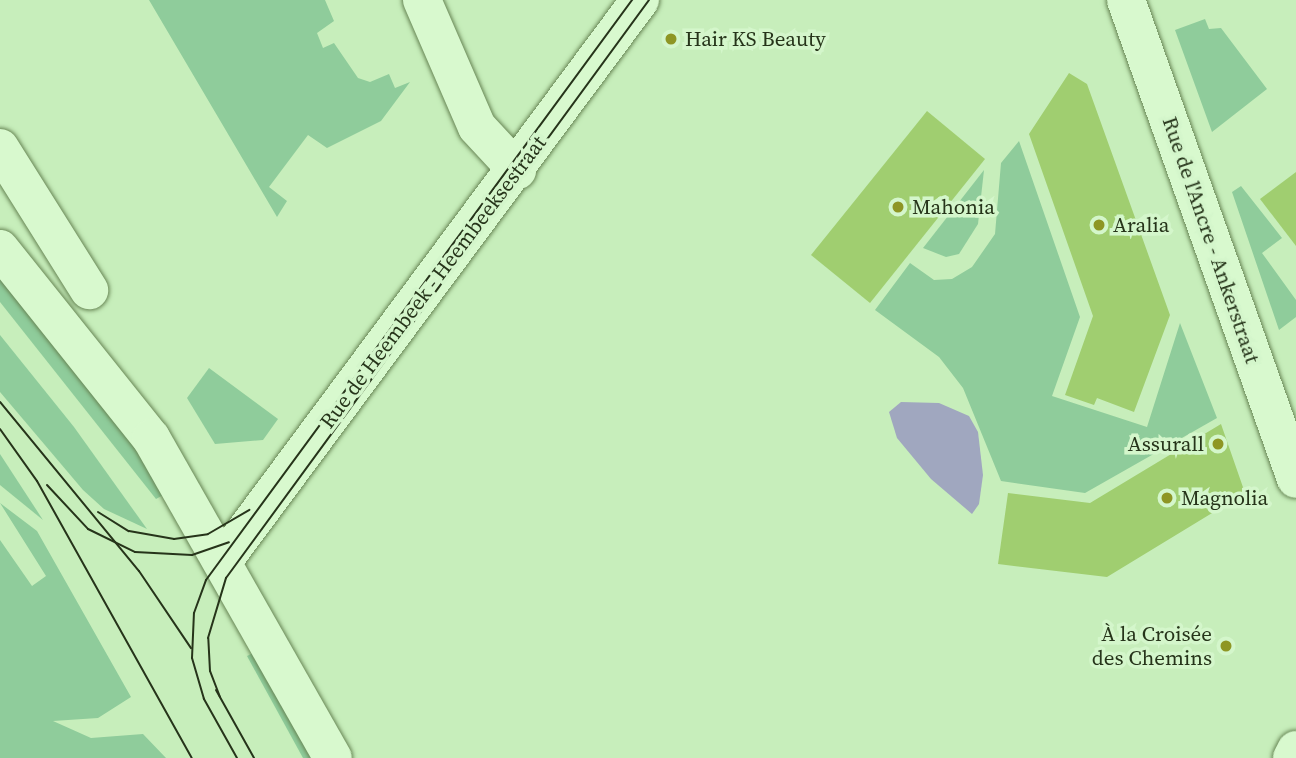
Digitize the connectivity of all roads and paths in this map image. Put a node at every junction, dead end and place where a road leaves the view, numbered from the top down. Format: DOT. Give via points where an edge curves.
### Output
graph roads {
  1 [pos="422,0"];
  2 [pos="640,0"];
  3 [pos="1126,0"];
  4 [pos="0,148"];
  5 [pos="516,170"];
  6 [pos="0,249"];
  7 [pos="89,290"];
  8 [pos="1296,479"];
  9 [pos="223,561"];
  10 [pos="1296,750"];
  11 [pos="333,758"];
  12 [pos="1292,758"];
  1 -- 5 [label="street" via="478,127"];
  2 -- 5 [label="street, Rue de Heembeek - Heembeeksestraat"];
  3 -- 8 [label="street, Rue de l'Ancre - Ankerstraat"];
  4 -- 7 [label="street"];
  5 -- 9 [label="street, Rue de Heembeek - Heembeeksestraat"];
  6 -- 9 [label="street" via="151,438"];
  9 -- 11 [label="street"];
  10 -- 12 [label="street"];
}
